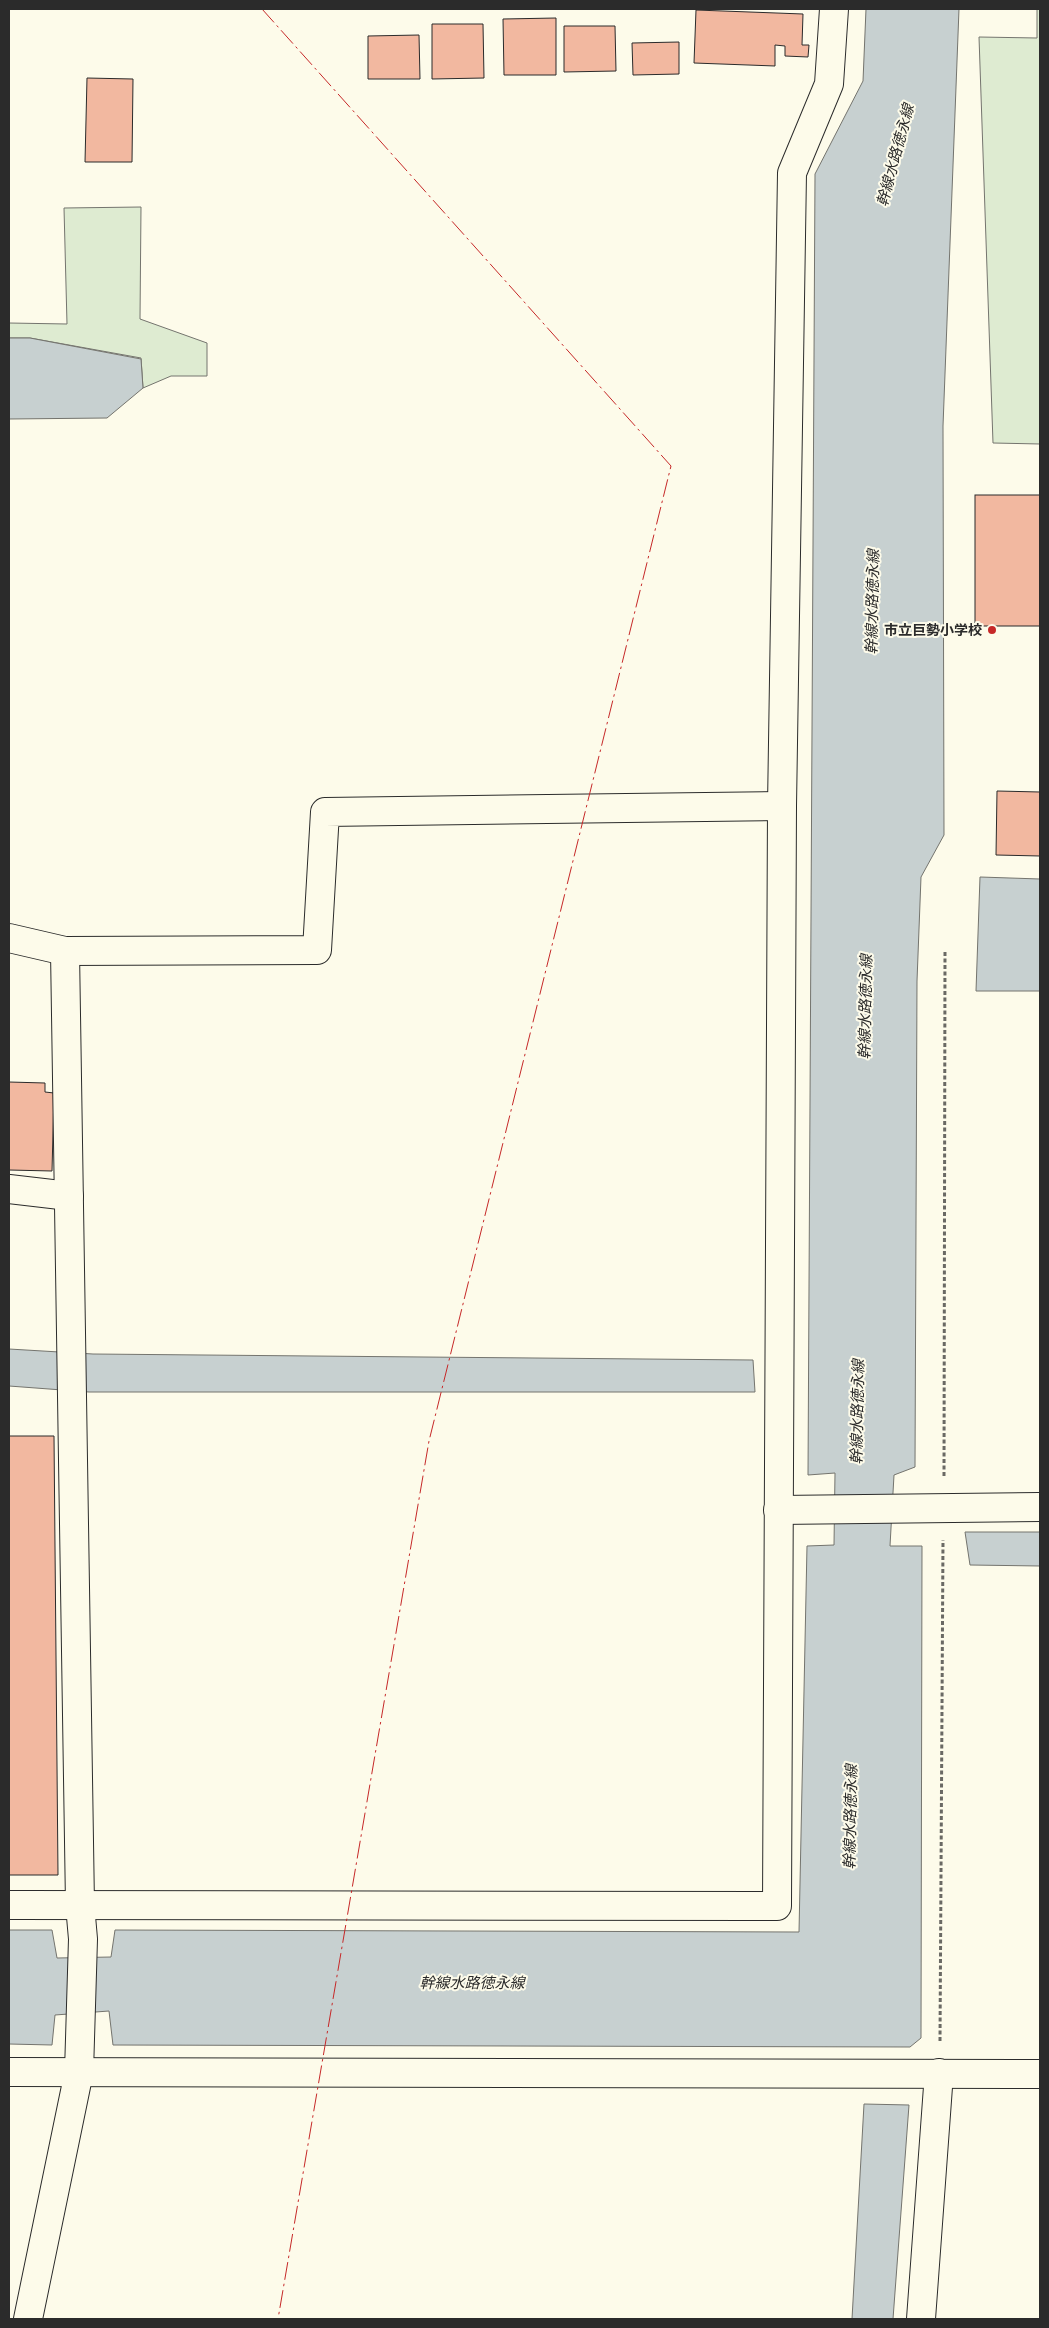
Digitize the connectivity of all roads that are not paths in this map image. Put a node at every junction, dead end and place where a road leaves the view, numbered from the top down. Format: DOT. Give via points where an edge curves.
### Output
graph roads {
  1 [pos="834,9"];
  2 [pos="782,806"];
  3 [pos="9,938"];
  4 [pos="65,951"];
  5 [pos="9,1189"];
  6 [pos="69,1196"];
  7 [pos="1040,1507"];
  8 [pos="778,1510"];
  9 [pos="9,1905"];
  10 [pos="80,1905"];
  11 [pos="79,2059"];
  12 [pos="9,2072"];
  13 [pos="939,2073"];
  14 [pos="1040,2074"];
  15 [pos="28,2319"];
  16 [pos="921,2319"];
  1 -- 2 [label="street" via="829,84 792,173"];
  2 -- 4 [label="street" via="325,812 317,950"];
  2 -- 8 [label="street"];
  3 -- 4 [label="street"];
  4 -- 6 [label="street"];
  5 -- 6 [label="street"];
  6 -- 10 [label="street"];
  7 -- 8 [label="street"];
  8 -- 10 [label="street" via="778,1906"];
  9 -- 10 [label="street"];
  10 -- 11 [label="street" via="83,1939"];
  11 -- 12 [label="street"];
  11 -- 13 [label="street"];
  11 -- 15 [label="street"];
  13 -- 14 [label="street"];
  13 -- 16 [label="street"];
}
